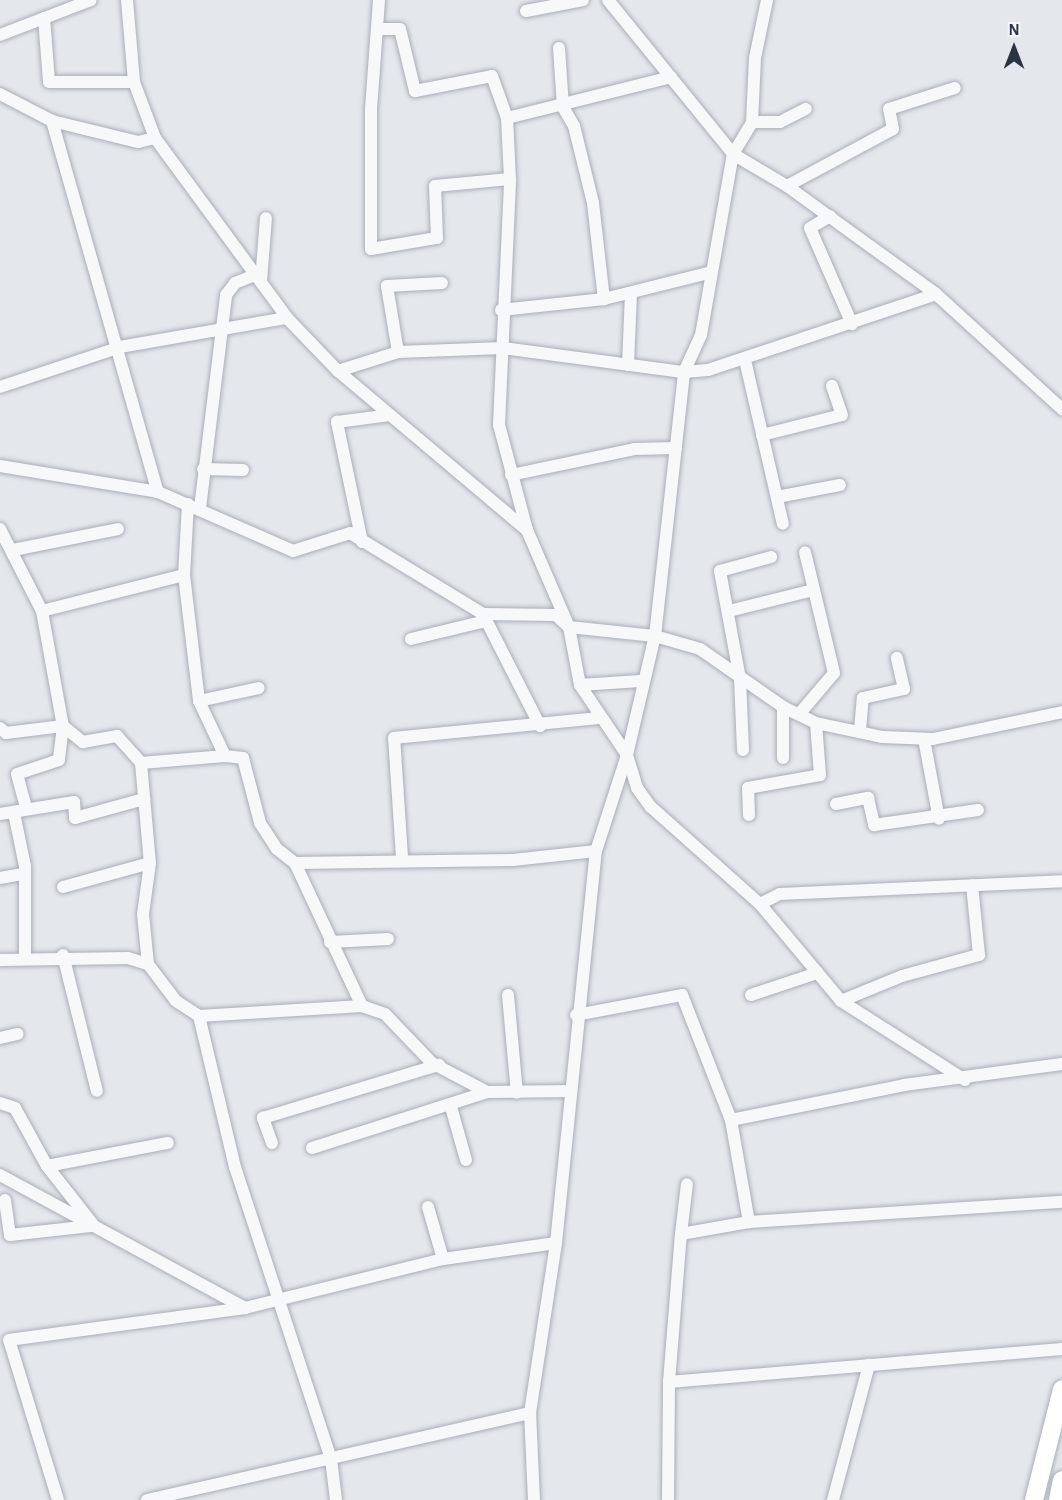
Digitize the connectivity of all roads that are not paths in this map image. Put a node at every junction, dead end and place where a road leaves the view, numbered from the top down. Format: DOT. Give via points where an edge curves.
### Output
graph roads {
  1 [pos="91,0"];
  2 [pos="127,0"];
  3 [pos="379,0"];
  4 [pos="583,0"];
  5 [pos="608,0"];
  6 [pos="767,0"];
  7 [pos="526,11"];
  8 [pos="44,18"];
  9 [pos="378,29"];
  10 [pos="0,35"];
  11 [pos="559,48"];
  12 [pos="671,77"];
  13 [pos="134,81"];
  14 [pos="955,88"];
  15 [pos="0,94"];
  16 [pos="563,107"];
  17 [pos="806,109"];
  18 [pos="507,118"];
  19 [pos="52,121"];
  20 [pos="752,122"];
  21 [pos="155,138"];
  22 [pos="733,154"];
  23 [pos="510,179"];
  24 [pos="787,186"];
  25 [pos="830,216"];
  26 [pos="266,218"];
  27 [pos="712,272"];
  28 [pos="259,278"];
  29 [pos="442,283"];
  30 [pos="631,293"];
  31 [pos="936,294"];
  32 [pos="604,298"];
  33 [pos="501,310"];
  34 [pos="287,318"];
  35 [pos="852,324"];
  36 [pos="222,327"];
  37 [pos="120,347"];
  38 [pos="503,348"];
  39 [pos="398,352"];
  40 [pos="745,360"];
  41 [pos="628,365"];
  42 [pos="338,371"];
  43 [pos="684,372"];
  44 [pos="832,386"];
  45 [pos="0,387"];
  46 [pos="1062,409"];
  47 [pos="390,415"];
  48 [pos="762,435"];
  49 [pos="676,448"];
  50 [pos="0,466"];
  51 [pos="203,469"];
  52 [pos="243,470"];
  53 [pos="511,475"];
  54 [pos="840,485"];
  55 [pos="158,492"];
  56 [pos="777,497"];
  57 [pos="194,506"];
  58 [pos="783,524"];
  59 [pos="0,529"];
  60 [pos="118,529"];
  61 [pos="527,530"];
  62 [pos="362,542"];
  63 [pos="13,550"];
  64 [pos="805,552"];
  65 [pos="771,557"];
  66 [pos="184,575"];
  67 [pos="813,590"];
  68 [pos="42,611"];
  69 [pos="729,611"];
  70 [pos="483,618"];
  71 [pos="569,627"];
  72 [pos="655,636"];
  73 [pos="411,639"];
  74 [pos="897,658"];
  75 [pos="740,679"];
  76 [pos="640,681"];
  77 [pos="580,685"];
  78 [pos="259,688"];
  79 [pos="199,701"];
  80 [pos="783,707"];
  81 [pos="1062,712"];
  82 [pos="800,713"];
  83 [pos="598,718"];
  84 [pos="816,723"];
  85 [pos="63,726"];
  86 [pos="540,726"];
  87 [pos="0,728"];
  88 [pos="860,730"];
  89 [pos="924,739"];
  90 [pos="743,750"];
  91 [pos="627,755"];
  92 [pos="225,756"];
  93 [pos="783,758"];
  94 [pos="141,763"];
  95 [pos="144,799"];
  96 [pos="836,804"];
  97 [pos="26,807"];
  98 [pos="978,810"];
  99 [pos="14,813"];
  100 [pos="0,814"];
  101 [pos="749,815"];
  102 [pos="939,819"];
  103 [pos="596,851"];
  104 [pos="402,857"];
  105 [pos="150,863"];
  106 [pos="295,863"];
  107 [pos="22,874"];
  108 [pos="0,878"];
  109 [pos="1062,881"];
  110 [pos="972,885"];
  111 [pos="63,887"];
  112 [pos="760,904"];
  113 [pos="388,939"];
  114 [pos="330,942"];
  115 [pos="63,955"];
  116 [pos="25,958"];
  117 [pos="0,960"];
  118 [pos="148,964"];
  119 [pos="817,972"];
  120 [pos="508,995"];
  121 [pos="751,995"];
  122 [pos="841,1000"];
  123 [pos="362,1006"];
  124 [pos="576,1015"];
  125 [pos="199,1016"];
  126 [pos="18,1034"];
  127 [pos="0,1038"];
  128 [pos="440,1064"];
  129 [pos="1062,1064"];
  130 [pos="965,1080"];
  131 [pos="98,1091"];
  132 [pos="571,1091"];
  133 [pos="487,1092"];
  134 [pos="517,1093"];
  135 [pos="0,1102"];
  136 [pos="451,1107"];
  137 [pos="731,1120"];
  138 [pos="168,1143"];
  139 [pos="272,1143"];
  140 [pos="312,1148"];
  141 [pos="466,1160"];
  142 [pos="47,1166"];
  143 [pos="0,1175"];
  144 [pos="687,1184"];
  145 [pos="27,1192"];
  146 [pos="3,1201"];
  147 [pos="1062,1202"];
  148 [pos="428,1207"];
  149 [pos="749,1222"];
  150 [pos="93,1228"];
  151 [pos="681,1234"];
  152 [pos="555,1243"];
  153 [pos="443,1259"];
  154 [pos="276,1298"];
  155 [pos="245,1308"];
  156 [pos="1062,1349"];
  157 [pos="869,1365"];
  158 [pos="669,1382"];
  159 [pos="1062,1389"];
  160 [pos="530,1413"];
  161 [pos="331,1459"];
  162 [pos="1062,1480"];
  163 [pos="58,1500"];
  164 [pos="147,1500"];
  165 [pos="336,1500"];
  166 [pos="534,1500"];
  167 [pos="668,1500"];
  168 [pos="834,1500"];
  169 [pos="1034,1500"];
  170 [pos="1058,1500"];
  1 -- 8 [label="street"];
  2 -- 13 [label="street"];
  3 -- 9 [label="street"];
  4 -- 7 [label="street"];
  5 -- 12 [label="street"];
  6 -- 20 [label="street" via="755,58"];
  8 -- 10 [label="street"];
  8 -- 13 [label="street" via="49,82"];
  9 -- 18 [label="street" via="400,29 415,91 492,76"];
  9 -- 23 [label="street" via="371,109 371,249 437,238 435,186"];
  11 -- 16 [label="street"];
  12 -- 16 [label="street"];
  12 -- 22 [label="street"];
  13 -- 21 [label="street"];
  14 -- 24 [label="street" via="889,109 892,129"];
  15 -- 19 [label="street"];
  16 -- 18 [label="street"];
  16 -- 32 [label="street" via="574,126 591,192"];
  17 -- 20 [label="street" via="780,122"];
  18 -- 23 [label="street"];
  19 -- 21 [label="street" via="138,142"];
  19 -- 37 [label="street"];
  20 -- 22 [label="street"];
  21 -- 28 [label="street"];
  22 -- 24 [label="street"];
  22 -- 27 [label="street"];
  23 -- 33 [label="street"];
  24 -- 25 [label="street"];
  25 -- 31 [label="street"];
  25 -- 35 [label="street" via="810,228"];
  26 -- 28 [label="street"];
  27 -- 30 [label="street"];
  27 -- 43 [label="street" via="701,335"];
  28 -- 34 [label="street"];
  28 -- 36 [label="street" via="235,283 226,295"];
  29 -- 39 [label="street" via="387,286"];
  30 -- 32 [label="street"];
  30 -- 41 [label="street"];
  31 -- 35 [label="street"];
  31 -- 46 [label="street"];
  32 -- 33 [label="street"];
  33 -- 38 [label="street"];
  34 -- 36 [label="street"];
  34 -- 42 [label="street"];
  35 -- 40 [label="street"];
  36 -- 37 [label="street"];
  36 -- 51 [label="street"];
  37 -- 45 [label="street"];
  37 -- 55 [label="street"];
  38 -- 39 [label="street"];
  38 -- 41 [label="street"];
  38 -- 53 [label="street" via="499,425"];
  39 -- 42 [label="street"];
  40 -- 43 [label="street"];
  40 -- 48 [label="street"];
  41 -- 43 [label="street"];
  42 -- 47 [label="street"];
  43 -- 49 [label="street"];
  44 -- 48 [label="street" via="842,415"];
  47 -- 61 [label="street"];
  47 -- 62 [label="street" via="337,422"];
  48 -- 56 [label="street"];
  49 -- 53 [label="street" via="634,449"];
  49 -- 72 [label="street"];
  50 -- 55 [label="street"];
  51 -- 52 [label="street"];
  51 -- 57 [label="street"];
  53 -- 61 [label="street"];
  54 -- 56 [label="street"];
  55 -- 57 [label="street"];
  56 -- 58 [label="street"];
  57 -- 62 [label="street" via="293,551 350,533"];
  57 -- 66 [label="street"];
  59 -- 63 [label="street"];
  60 -- 63 [label="street"];
  61 -- 71 [label="street"];
  62 -- 70 [label="street"];
  63 -- 68 [label="street"];
  64 -- 67 [label="street"];
  65 -- 69 [label="street" via="720,571"];
  66 -- 68 [label="street"];
  66 -- 79 [label="street"];
  67 -- 69 [label="street"];
  67 -- 82 [label="street" via="834,673"];
  68 -- 85 [label="street"];
  69 -- 75 [label="street"];
  70 -- 71 [label="street" via="556,615"];
  70 -- 73 [label="street"];
  70 -- 86 [label="street"];
  71 -- 72 [label="street"];
  71 -- 77 [label="street"];
  72 -- 75 [label="street" via="700,649"];
  72 -- 76 [label="street"];
  74 -- 88 [label="street" via="904,689 863,698"];
  75 -- 80 [label="street"];
  75 -- 90 [label="street"];
  76 -- 77 [label="street"];
  76 -- 91 [label="street"];
  77 -- 83 [label="street"];
  78 -- 79 [label="street"];
  79 -- 92 [label="street"];
  80 -- 82 [label="street"];
  80 -- 93 [label="street"];
  81 -- 89 [label="street"];
  82 -- 84 [label="street"];
  83 -- 86 [label="street"];
  83 -- 91 [label="street"];
  84 -- 88 [label="street"];
  84 -- 101 [label="street" via="820,775 748,788"];
  85 -- 87 [label="street" via="6,733"];
  85 -- 94 [label="street" via="83,742 117,736"];
  85 -- 97 [label="street" via="59,760 17,774"];
  86 -- 104 [label="street" via="394,738"];
  88 -- 89 [label="street"];
  89 -- 102 [label="street"];
  91 -- 103 [label="street"];
  91 -- 112 [label="street" via="637,788 651,807"];
  92 -- 94 [label="street"];
  92 -- 106 [label="street" via="243,758 260,823 277,849"];
  94 -- 95 [label="street"];
  95 -- 97 [label="street" via="75,818 74,802"];
  95 -- 105 [label="street"];
  96 -- 102 [label="street" via="868,798 874,825"];
  97 -- 99 [label="street"];
  98 -- 102 [label="street"];
  99 -- 100 [label="street"];
  99 -- 107 [label="street"];
  103 -- 104 [label="street" via="513,860"];
  103 -- 124 [label="street"];
  104 -- 106 [label="street"];
  105 -- 111 [label="street"];
  105 -- 118 [label="street" via="143,914"];
  106 -- 114 [label="street"];
  107 -- 108 [label="street"];
  107 -- 116 [label="street"];
  109 -- 110 [label="street"];
  110 -- 112 [label="street" via="780,894"];
  110 -- 122 [label="street" via="979,955 902,976"];
  112 -- 119 [label="street"];
  113 -- 114 [label="street"];
  114 -- 123 [label="street"];
  115 -- 116 [label="street"];
  115 -- 118 [label="street"];
  115 -- 131 [label="street"];
  116 -- 117 [label="street"];
  118 -- 125 [label="street" via="176,1001"];
  119 -- 121 [label="street"];
  119 -- 122 [label="street"];
  120 -- 134 [label="street"];
  122 -- 130 [label="street"];
  123 -- 125 [label="street"];
  123 -- 128 [label="street" via="385,1014 432,1063"];
  124 -- 132 [label="street"];
  124 -- 137 [label="street" via="682,995"];
  125 -- 154 [label="street" via="235,1167"];
  126 -- 127 [label="street"];
  128 -- 133 [label="street"];
  128 -- 139 [label="street" via="263,1118"];
  129 -- 130 [label="street"];
  130 -- 137 [label="street" via="904,1085"];
  132 -- 134 [label="street"];
  132 -- 152 [label="street"];
  133 -- 134 [label="street"];
  133 -- 136 [label="street"];
  135 -- 142 [label="street" via="15,1108"];
  136 -- 140 [label="street"];
  136 -- 141 [label="street"];
  137 -- 149 [label="street"];
  138 -- 142 [label="street"];
  142 -- 150 [label="street"];
  143 -- 145 [label="street"];
  144 -- 151 [label="street"];
  145 -- 146 [label="street"];
  145 -- 150 [label="street"];
  146 -- 150 [label="street" via="10,1235"];
  147 -- 149 [label="street"];
  148 -- 153 [label="street"];
  149 -- 151 [label="street"];
  150 -- 155 [label="street"];
  151 -- 158 [label="street"];
  152 -- 153 [label="street"];
  152 -- 160 [label="street"];
  153 -- 154 [label="street"];
  154 -- 155 [label="street"];
  154 -- 161 [label="street"];
  155 -- 163 [label="street" via="9,1340"];
  156 -- 157 [label="street"];
  157 -- 158 [label="street"];
  157 -- 168 [label="street"];
  158 -- 167 [label="street"];
  159 -- 169 [label="main road"];
  160 -- 161 [label="street"];
  160 -- 166 [label="street"];
  161 -- 164 [label="street"];
  161 -- 165 [label="street"];
  162 -- 170 [label="main road"];
}
